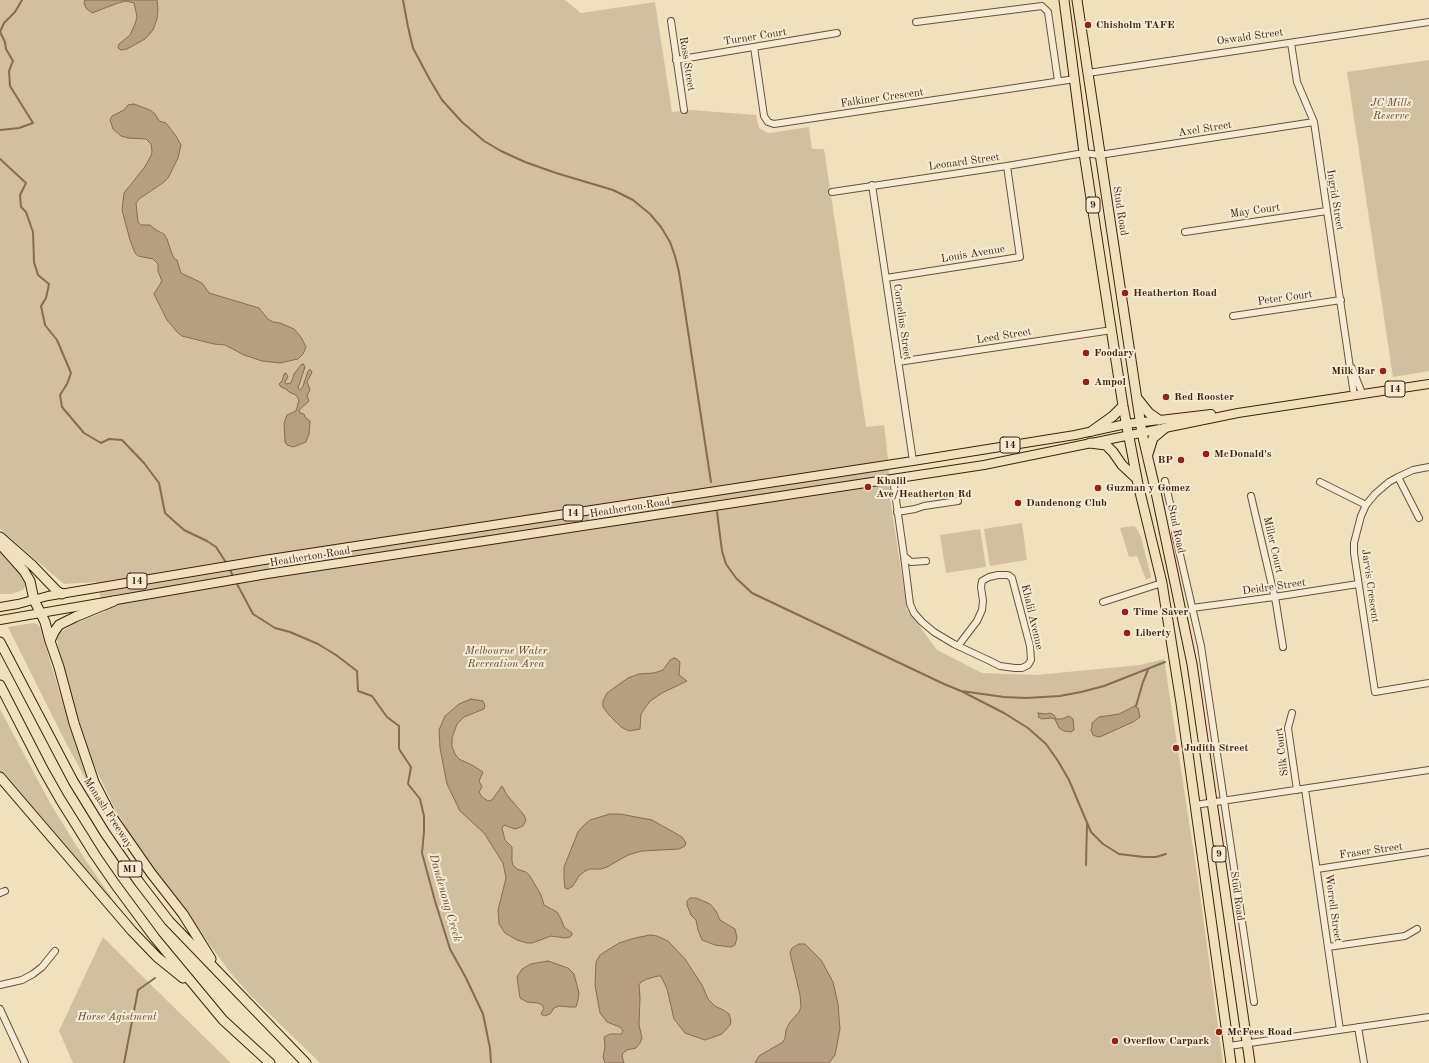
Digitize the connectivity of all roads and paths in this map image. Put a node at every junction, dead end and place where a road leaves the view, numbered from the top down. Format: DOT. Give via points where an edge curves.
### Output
graph roads {
  1 [pos="1064,0"];
  2 [pos="1077,0"];
  3 [pos="671,21"];
  4 [pos="916,22"];
  5 [pos="1429,22"];
  6 [pos="837,33"];
  7 [pos="1291,43"];
  8 [pos="754,47"];
  9 [pos="676,60"];
  10 [pos="1088,73"];
  11 [pos="1075,79"];
  12 [pos="1058,81"];
  13 [pos="684,110"];
  14 [pos="1314,122"];
  15 [pos="1084,154"];
  16 [pos="1099,155"];
  17 [pos="1007,166"];
  18 [pos="872,186"];
  19 [pos="832,192"];
  20 [pos="1327,211"];
  21 [pos="1185,232"];
  22 [pos="886,278"];
  23 [pos="1341,300"];
  24 [pos="1233,316"];
  25 [pos="1112,330"];
  26 [pos="898,362"];
  27 [pos="1429,384"];
  28 [pos="1358,394"];
  29 [pos="1137,397"];
  30 [pos="1123,406"];
  31 [pos="1238,413"];
  32 [pos="1160,420"];
  33 [pos="1140,422"];
  34 [pos="1126,424"];
  35 [pos="1165,428"];
  36 [pos="1092,431"];
  37 [pos="1142,433"];
  38 [pos="1129,435"];
  39 [pos="1090,443"];
  40 [pos="1148,458"];
  41 [pos="913,461"];
  42 [pos="891,464"];
  43 [pos="1429,467"];
  44 [pos="915,475"];
  45 [pos="1398,477"];
  46 [pos="893,479"];
  47 [pos="1137,479"];
  48 [pos="1165,481"];
  49 [pos="1320,482"];
  50 [pos="1168,494"];
  51 [pos="1251,496"];
  52 [pos="1157,497"];
  53 [pos="958,501"];
  54 [pos="1366,505"];
  55 [pos="1171,508"];
  56 [pos="897,512"];
  57 [pos="1419,518"];
  58 [pos="1176,533"];
  59 [pos="0,537"];
  60 [pos="0,544"];
  61 [pos="904,556"];
  62 [pos="926,561"];
  63 [pos="1162,583"];
  64 [pos="1358,584"];
  65 [pos="62,594"];
  66 [pos="1274,598"];
  67 [pos="34,600"];
  68 [pos="114,601"];
  69 [pos="1103,602"];
  70 [pos="3,607"];
  71 [pos="1192,608"];
  72 [pos="42,614"];
  73 [pos="0,620"];
  74 [pos="50,641"];
  75 [pos="0,642"];
  76 [pos="958,646"];
  77 [pos="1283,647"];
  78 [pos="0,684"];
  79 [pos="1429,684"];
  80 [pos="1292,713"];
  81 [pos="1429,770"];
  82 [pos="0,777"];
  83 [pos="1305,789"];
  84 [pos="1297,790"];
  85 [pos="1224,800"];
  86 [pos="1211,802"];
  87 [pos="1194,805"];
  88 [pos="1429,852"];
  89 [pos="1317,869"];
  90 [pos="1417,929"];
  91 [pos="1328,947"];
  92 [pos="55,951"];
  93 [pos="222,975"];
  94 [pos="0,985"];
  95 [pos="200,991"];
  96 [pos="1254,1002"];
  97 [pos="0,1009"];
  98 [pos="1429,1017"];
  99 [pos="1358,1027"];
  100 [pos="1340,1030"];
  101 [pos="1247,1044"];
  102 [pos="1229,1046"];
  103 [pos="25,1063"];
  104 [pos="270,1063"];
  105 [pos="306,1063"];
  106 [pos="1231,1063"];
  107 [pos="1250,1063"];
  108 [pos="1364,1063"];
  1 -- 11 [label="highway, 9"];
  2 -- 10 [label="highway, Stud Road / 9"];
  3 -- 9 [label="street, Ross Street"];
  4 -- 12 [label="street" via="1042,6 1048,12"];
  5 -- 7 [label="street, Oswald Street"];
  6 -- 8 [label="street, Turner Court"];
  7 -- 10 [label="street, Oswald Street"];
  7 -- 14 [label="street, Ingrid Street" via="1297,82"];
  8 -- 9 [label="street, Turner Court"];
  8 -- 12 [label="street, Falkiner Crescent" via="764,116 768,122 774,124"];
  9 -- 13 [label="street, Ross Street"];
  10 -- 11 [label="highway, Oswald Street"];
  10 -- 16 [label="highway, Stud Road / 9"];
  11 -- 12 [label="street, Falkiner Crescent"];
  11 -- 15 [label="highway, 9"];
  14 -- 16 [label="street, Axel Street"];
  14 -- 20 [label="street, Ingrid Street"];
  15 -- 16 [label="street, Leonard Street"];
  15 -- 17 [label="street, Leonard Street"];
  15 -- 25 [label="highway, 9"];
  16 -- 29 [label="highway, Stud Road / 9"];
  17 -- 18 [label="street, Leonard Street"];
  17 -- 22 [label="street, Louis Avenue" via="1020,257"];
  18 -- 19 [label="street, Leonard Street"];
  18 -- 22 [label="street, Cornelius Street"];
  20 -- 21 [label="street, May Court"];
  20 -- 23 [label="street, Ingrid Street"];
  22 -- 26 [label="street, Cornelius Street"];
  23 -- 24 [label="street, Peter Court"];
  23 -- 28 [label="street, Ingrid Street" via="1350,373"];
  25 -- 26 [label="street, Leed Street"];
  25 -- 30 [label="highway, 9"];
  26 -- 41 [label="street, Cornelius Street"];
  27 -- 28 [label="main road, Heatherton Road / 14"];
  28 -- 31 [label="main road, Heatherton Road / 14"];
  29 -- 32 [label="highway" via="1149,413"];
  29 -- 33 [label="highway, Stud Road / 9"];
  30 -- 34 [label="highway, 9"];
  30 -- 36 [label="highway"];
  31 -- 32 [label="main road, Heatherton Road / 14"];
  31 -- 35 [label="main road, Heatherton Road / 14"];
  32 -- 33 [label="main road, Heatherton Road / 14"];
  33 -- 34 [label="main road, Heatherton Road / 14"];
  33 -- 37 [label="highway, Stud Road / 9"];
  34 -- 36 [label="main road, Heatherton Road / 14"];
  34 -- 38 [label="highway, 9"];
  35 -- 37 [label="main road, Heatherton Road / 14"];
  35 -- 40 [label="highway" via="1154,438"];
  36 -- 41 [label="main road, Heatherton Road / 14"];
  37 -- 38 [label="main road, Heatherton Road / 14"];
  37 -- 40 [label="highway, Stud Road / 9"];
  38 -- 39 [label="main road, Heatherton Road / 14"];
  38 -- 47 [label="highway, 9"];
  39 -- 44 [label="main road, Heatherton Road / 14" via="984,465"];
  39 -- 47 [label="highway" via="1106,445"];
  40 -- 52 [label="highway, Stud Road / 9"];
  41 -- 42 [label="main road, Heatherton Road / 14"];
  41 -- 44 [label="main road"];
  42 -- 46 [label="main road"];
  42 -- 65 [label="main road, Heatherton Road / 14" via="264,560"];
  43 -- 45 [label="street, Jarvis Crescent" via="1413,470"];
  44 -- 46 [label="main road, Heatherton Road / 14"];
  45 -- 54 [label="street, Jarvis Crescent" via="1381,488"];
  45 -- 57 [label="street"];
  46 -- 56 [label="street, Khalil Avenue"];
  46 -- 68 [label="main road, Heatherton Road / 14" via="267,574"];
  47 -- 63 [label="highway, 9"];
  48 -- 50 [label="street"];
  49 -- 54 [label="street"];
  50 -- 52 [label="street"];
  50 -- 55 [label="street"];
  51 -- 66 [label="street, Miller Court"];
  52 -- 86 [label="highway, Stud Road / 9" via="1192,664"];
  53 -- 56 [label="street"];
  54 -- 64 [label="street, Jarvis Crescent" via="1354,544"];
  56 -- 61 [label="street, Khalil Avenue"];
  58 -- 71 [label="street, Stud Road"];
  59 -- 65 [label="highway"];
  60 -- 67 [label="highway" via="28,576"];
  61 -- 62 [label="street" via="911,562"];
  61 -- 76 [label="street, Khalil Avenue" via="910,604 914,613 934,632"];
  63 -- 69 [label="street"];
  63 -- 87 [label="highway, 9"];
  64 -- 66 [label="street, Deidre Street"];
  64 -- 79 [label="street, Jarvis Crescent" via="1375,692"];
  65 -- 67 [label="main road, Heatherton Road / 14"];
  66 -- 71 [label="street, Deidre Street"];
  66 -- 77 [label="street, Miller Court"];
  67 -- 70 [label="main road, Heatherton Road / 14"];
  67 -- 72 [label="highway"];
  68 -- 72 [label="main road, Heatherton Road / 14"];
  68 -- 74 [label="highway" via="59,625"];
  71 -- 85 [label="street, Stud Road" via="1201,646"];
  72 -- 73 [label="main road, Heatherton Road / 14"];
  72 -- 74 [label="highway"];
  74 -- 93 [label="highway" via="94,782 112,817 183,914"];
  75 -- 93 [label="highway, Monash Freeway / M1" via="73,781 105,833 168,921"];
  76 -- 76 [label="street, Khalil Avenue" via="1000,666 1022,668 1028,665 1031,660 1030,646 1012,578 1008,575 989,577 982,581 982,610"];
  78 -- 95 [label="highway, M1" via="43,768 95,855 155,938"];
  80 -- 84 [label="street, Silk Court" via="1288,728"];
  81 -- 83 [label="street"];
  82 -- 95 [label="highway" via="145,945"];
  83 -- 84 [label="street"];
  83 -- 89 [label="street, Worrell Street"];
  84 -- 85 [label="street"];
  85 -- 86 [label="street"];
  85 -- 96 [label="street, Stud Road"];
  86 -- 87 [label="street"];
  86 -- 101 [label="highway, Stud Road / 9"];
  87 -- 102 [label="highway, 9"];
  88 -- 89 [label="street, Fraser Street"];
  89 -- 91 [label="street, Worrell Street"];
  90 -- 91 [label="street" via="1405,936"];
  91 -- 100 [label="street, Worrell Street"];
  92 -- 94 [label="street" via="42,968 33,974 22,980"];
  93 -- 105 [label="highway, Monash Freeway / M1"];
  95 -- 104 [label="highway, M1" via="223,1020"];
  97 -- 103 [label="street"];
  98 -- 99 [label="street"];
  99 -- 100 [label="street"];
  99 -- 108 [label="street"];
  100 -- 101 [label="street"];
  101 -- 102 [label="street"];
  101 -- 107 [label="highway, Stud Road / 9"];
  102 -- 106 [label="highway, 9"];
}
